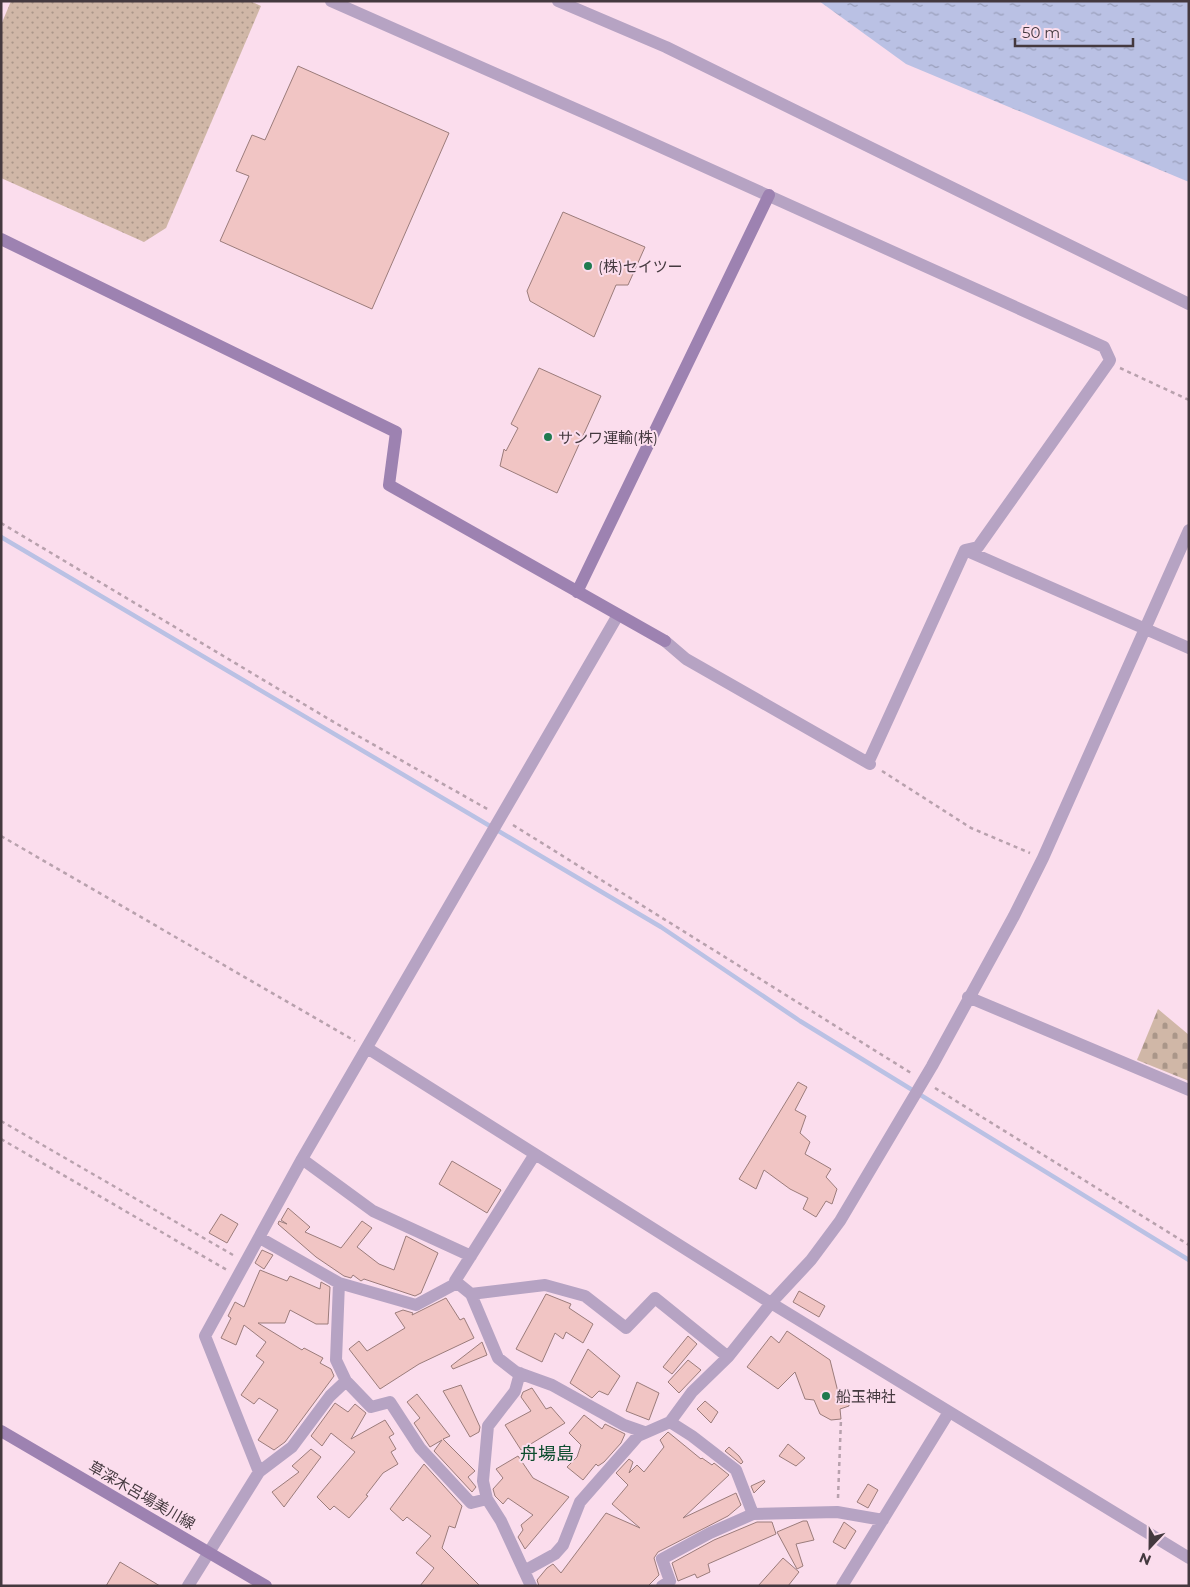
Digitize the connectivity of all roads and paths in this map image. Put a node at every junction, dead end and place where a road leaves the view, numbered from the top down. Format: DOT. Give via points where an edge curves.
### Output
graph roads {
  1 [pos="331,1"];
  2 [pos="558,1"];
  3 [pos="769,195"];
  4 [pos="1,239"];
  5 [pos="1189,304"];
  6 [pos="1109,362"];
  7 [pos="1189,400"];
  8 [pos="1,523"];
  9 [pos="1189,530"];
  10 [pos="964,550"];
  11 [pos="577,592"];
  12 [pos="618,615"];
  13 [pos="1145,629"];
  14 [pos="1189,648"];
  15 [pos="869,763"];
  16 [pos="501,817"];
  17 [pos="1,836"];
  18 [pos="1043,858"];
  19 [pos="968,997"];
  20 [pos="367,1048"];
  21 [pos="918,1088"];
  22 [pos="1189,1090"];
  23 [pos="1,1121"];
  24 [pos="1,1139"];
  25 [pos="535,1154"];
  26 [pos="302,1159"];
  27 [pos="260,1238"];
  28 [pos="1189,1245"];
  29 [pos="470,1256"];
  30 [pos="245,1262"];
  31 [pos="237,1276"];
  32 [pos="339,1283"];
  33 [pos="457,1283"];
  34 [pos="471,1294"];
  35 [pos="771,1303"];
  36 [pos="728,1357"];
  37 [pos="520,1373"];
  38 [pos="346,1381"];
  39 [pos="949,1412"];
  40 [pos="841,1419"];
  41 [pos="670,1422"];
  42 [pos="1,1431"];
  43 [pos="644,1432"];
  44 [pos="260,1472"];
  45 [pos="488,1499"];
  46 [pos="837,1512"];
  47 [pos="753,1514"];
  48 [pos="882,1520"];
  49 [pos="208,1552"];
  50 [pos="1189,1558"];
  51 [pos="524,1570"];
  52 [pos="188,1586"];
  53 [pos="266,1586"];
  54 [pos="530,1586"];
  55 [pos="662,1586"];
  56 [pos="842,1586"];
  1 -- 3 [label="street"];
  2 -- 5 [label="street" via="666,47"];
  3 -- 6 [label="street" via="1104,347"];
  3 -- 11 [label="street"];
  4 -- 11 [label="street" via="396,432 389,485"];
  6 -- 7 [label="path"];
  6 -- 10 [label="street" via="978,547"];
  8 -- 16 [label="path" via="336,724"];
  9 -- 13 [label="street"];
  10 -- 13 [label="street"];
  10 -- 15 [label="street"];
  11 -- 12 [label="street"];
  12 -- 15 [label="street" via="665,641 686,659"];
  12 -- 16 [label="street"];
  13 -- 14 [label="street"];
  13 -- 18 [label="street"];
  15 -- 18 [label="path" via="971,828"];
  16 -- 20 [label="street"];
  16 -- 21 [label="path"];
  17 -- 20 [label="path"];
  18 -- 19 [label="street"];
  19 -- 21 [label="street"];
  19 -- 22 [label="street"];
  20 -- 25 [label="street"];
  20 -- 26 [label="street"];
  21 -- 28 [label="path"];
  21 -- 35 [label="street" via="840,1221 811,1260"];
  23 -- 30 [label="path"];
  24 -- 31 [label="path"];
  25 -- 29 [label="street"];
  25 -- 35 [label="street"];
  26 -- 27 [label="street"];
  26 -- 29 [label="street" via="373,1210"];
  27 -- 30 [label="street"];
  27 -- 32 [label="street"];
  29 -- 33 [label="street" via="455,1281"];
  30 -- 31 [label="street"];
  31 -- 44 [label="street" via="205,1336"];
  32 -- 33 [label="street" via="416,1305"];
  32 -- 38 [label="street" via="336,1360"];
  33 -- 34 [label="street"];
  34 -- 36 [label="street" via="545,1285 585,1296 626,1328 654,1298"];
  34 -- 37 [label="street" via="498,1358"];
  35 -- 36 [label="street"];
  35 -- 39 [label="street"];
  36 -- 41 [label="street" via="692,1392"];
  37 -- 43 [label="street" via="552,1385"];
  37 -- 45 [label="street" via="515,1391 488,1426 483,1481"];
  38 -- 44 [label="street" via="330,1396 292,1447"];
  38 -- 45 [label="street" via="370,1407 390,1402 420,1448 471,1503"];
  39 -- 48 [label="street"];
  39 -- 50 [label="street"];
  40 -- 46 [label="path"];
  41 -- 43 [label="street"];
  41 -- 47 [label="street" via="736,1470"];
  42 -- 49 [label="street, 草深木呂場美川線"];
  43 -- 51 [label="street" via="580,1502 563,1545 555,1554"];
  44 -- 49 [label="street"];
  45 -- 51 [label="street"];
  46 -- 47 [label="street"];
  46 -- 48 [label="street"];
  47 -- 55 [label="street" via="662,1559 670,1581"];
  48 -- 56 [label="street"];
  49 -- 52 [label="street"];
  49 -- 53 [label="street, 草深木呂場美川線"];
  51 -- 54 [label="street"];
}
